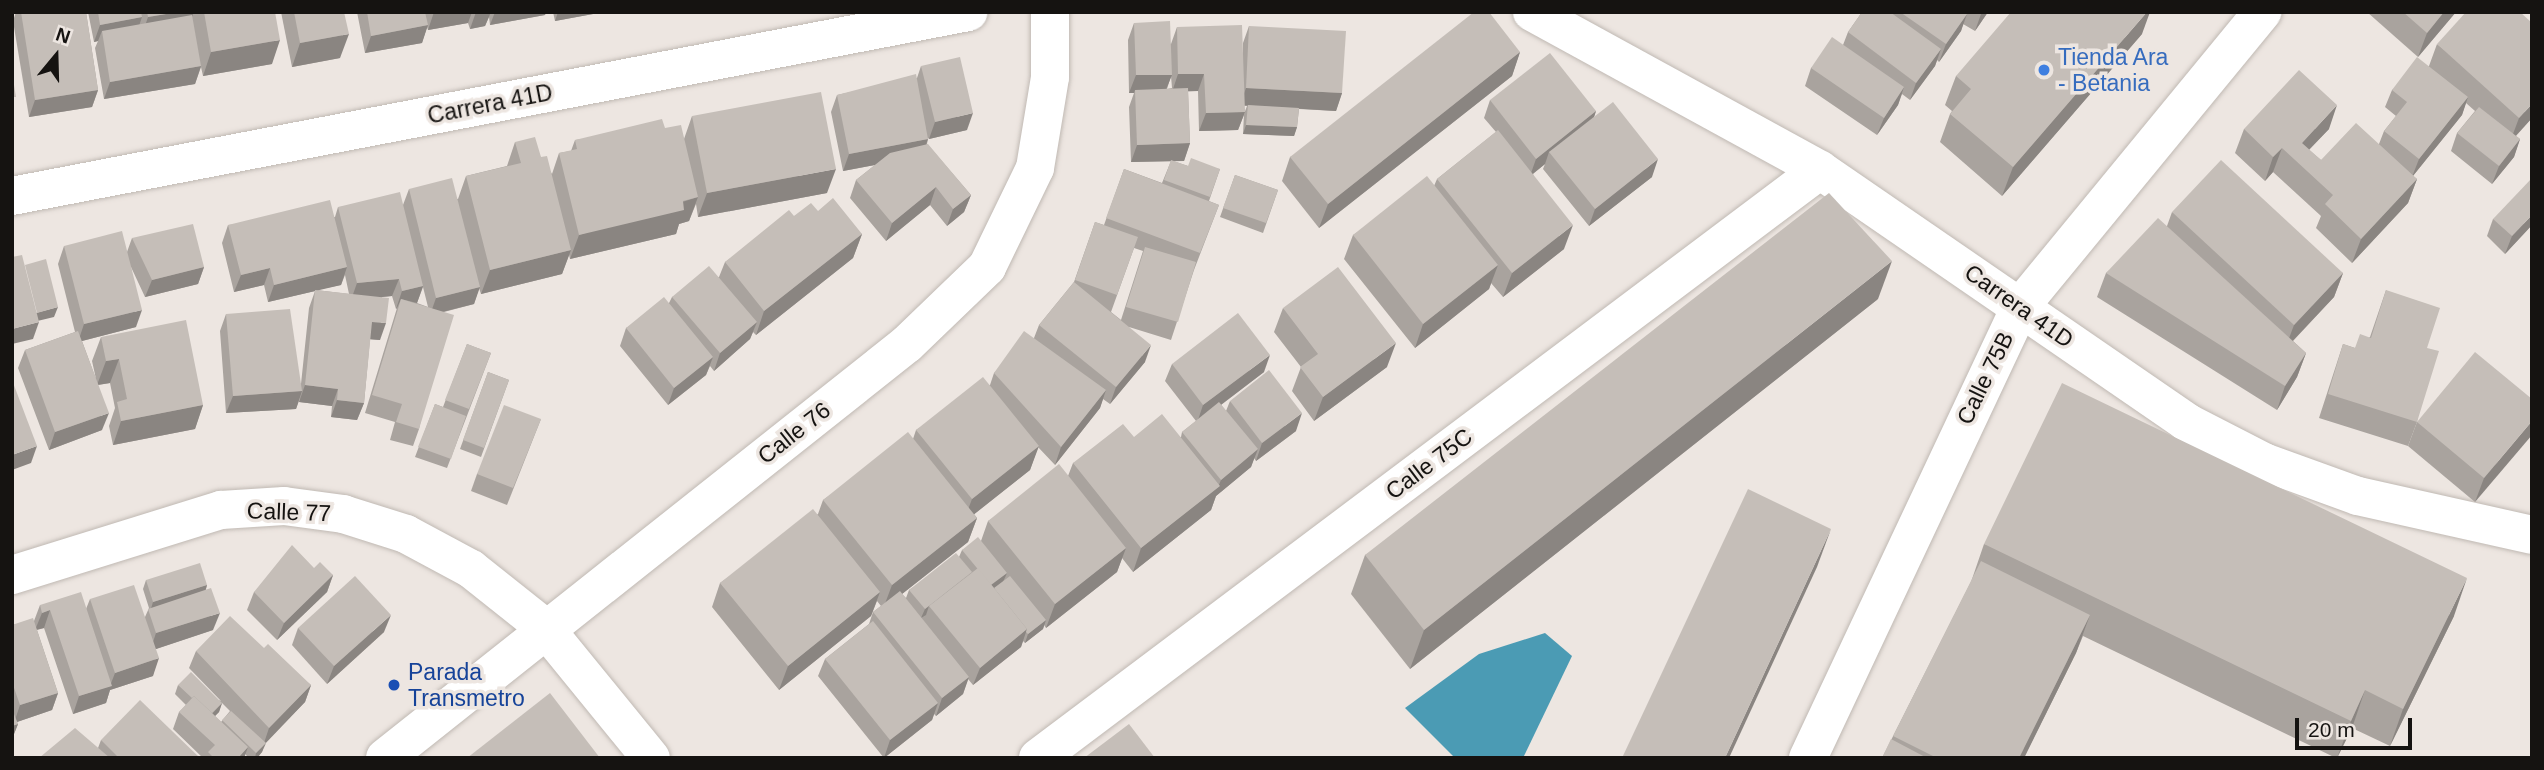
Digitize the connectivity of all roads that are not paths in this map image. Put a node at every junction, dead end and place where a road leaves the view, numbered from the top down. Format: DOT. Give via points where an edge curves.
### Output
graph roads {
  1 [pos="968,12"];
  2 [pos="1049,12"];
  3 [pos="1532,12"];
  4 [pos="2262,12"];
  5 [pos="1820,170"];
  6 [pos="12,196"];
  7 [pos="2020,307"];
  8 [pos="2532,535"];
  9 [pos="12,575"];
  10 [pos="544,627"];
  11 [pos="385,758"];
  12 [pos="651,758"];
  13 [pos="1038,758"];
  14 [pos="1808,758"];
  1 -- 6 [label="street, Carrera 41D"];
  2 -- 10 [label="street, Calle 76" via="1050,77 1035,168 987,267 908,344"];
  3 -- 5 [label="street, Carrera 41D"];
  4 -- 7 [label="street, Calle 75B"];
  5 -- 7 [label="street, Carrera 41D"];
  5 -- 13 [label="street, Calle 75C"];
  7 -- 8 [label="street, Carrera 41D" via="2186,422 2264,462 2358,496"];
  7 -- 14 [label="street, Calle 75B"];
  9 -- 10 [label="street, Calle 77" via="221,510 284,506 343,514 406,534 471,569"];
  10 -- 11 [label="street, Calle 76"];
  10 -- 12 [label="street, Calle 77"];
}
